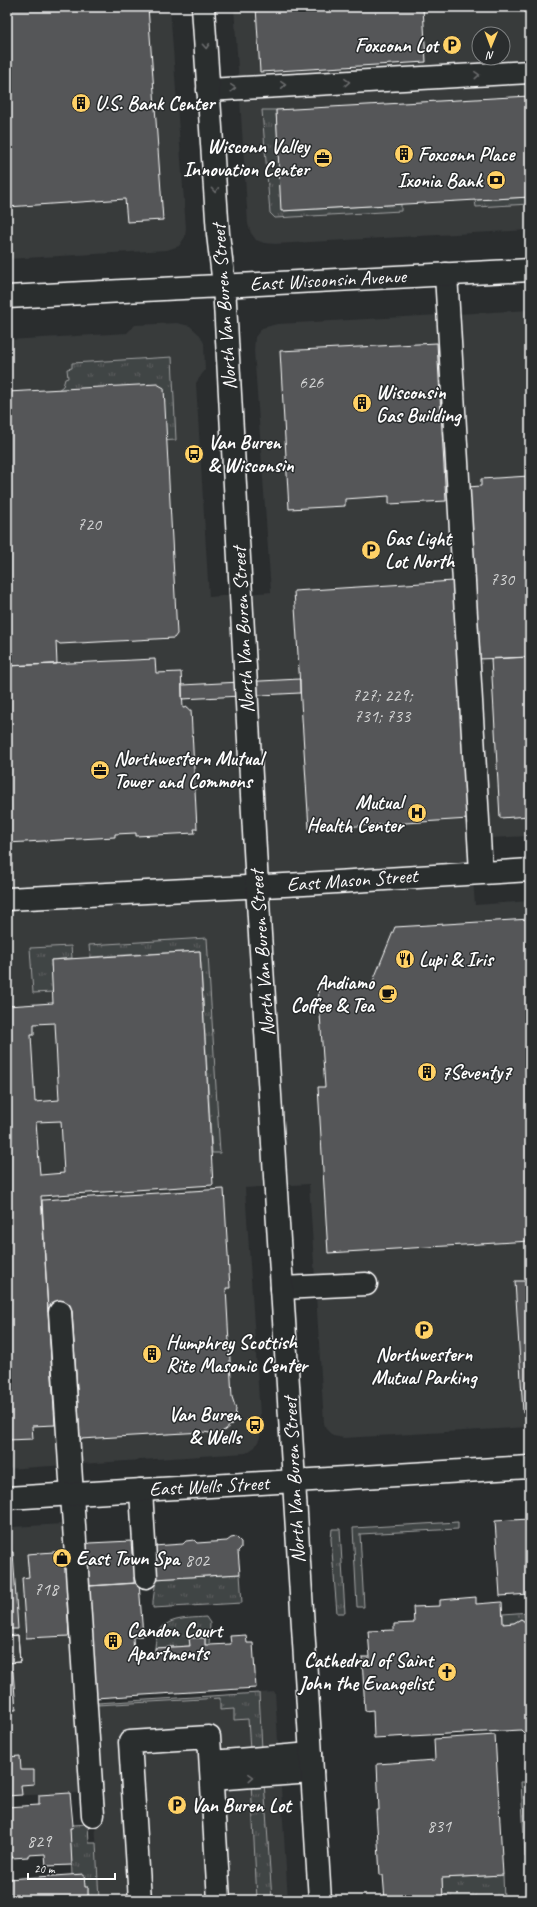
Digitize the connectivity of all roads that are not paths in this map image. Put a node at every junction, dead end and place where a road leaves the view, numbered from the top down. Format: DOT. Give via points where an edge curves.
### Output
graph roads {
  1 [pos="203,7"];
  2 [pos="530,72"];
  3 [pos="208,90"];
  4 [pos="530,270"];
  5 [pos="446,274"];
  6 [pos="224,285"];
  7 [pos="7,297"];
  8 [pos="530,870"];
  9 [pos="481,872"];
  10 [pos="257,886"];
  11 [pos="7,899"];
  12 [pos="366,1284"];
  13 [pos="282,1288"];
  14 [pos="60,1312"];
  15 [pos="530,1467"];
  16 [pos="294,1481"];
  17 [pos="141,1490"];
  18 [pos="73,1494"];
  19 [pos="7,1498"];
  20 [pos="146,1577"];
  21 [pos="311,1763"];
  22 [pos="211,1770"];
  23 [pos="93,1815"];
  24 [pos="140,1900"];
  25 [pos="219,1900"];
  26 [pos="320,1900"];
  1 -- 3 [label="main road, North Van Buren Street, one-way"];
  3 -- 2 [label="main road, one-way"];
  3 -- 6 [label="main road, North Van Buren Street, one-way"];
  4 -- 5 [label="main road, East Wisconsin Avenue"];
  5 -- 6 [label="main road, East Wisconsin Avenue"];
  5 -- 9 [label="main road"];
  6 -- 7 [label="main road, East Wisconsin Avenue"];
  6 -- 10 [label="main road, North Van Buren Street"];
  8 -- 9 [label="main road, East Mason Street"];
  9 -- 10 [label="main road, East Mason Street"];
  10 -- 11 [label="main road, East Mason Street"];
  10 -- 13 [label="main road, North Van Buren Street"];
  12 -- 13 [label="main road"];
  13 -- 16 [label="main road, North Van Buren Street"];
  14 -- 18 [label="main road"];
  15 -- 16 [label="main road, East Wells Street"];
  16 -- 17 [label="main road, East Wells Street"];
  16 -- 21 [label="main road, North Van Buren Street"];
  17 -- 18 [label="main road, East Wells Street"];
  17 -- 20 [label="main road"];
  18 -- 19 [label="main road, East Wells Street"];
  18 -- 23 [label="main road"];
  21 -- 22 [label="main road"];
  21 -- 26 [label="main road, North Van Buren Street"];
  22 -- 24 [label="main road" via="209,1738 130,1742"];
  22 -- 25 [label="main road"];
}
